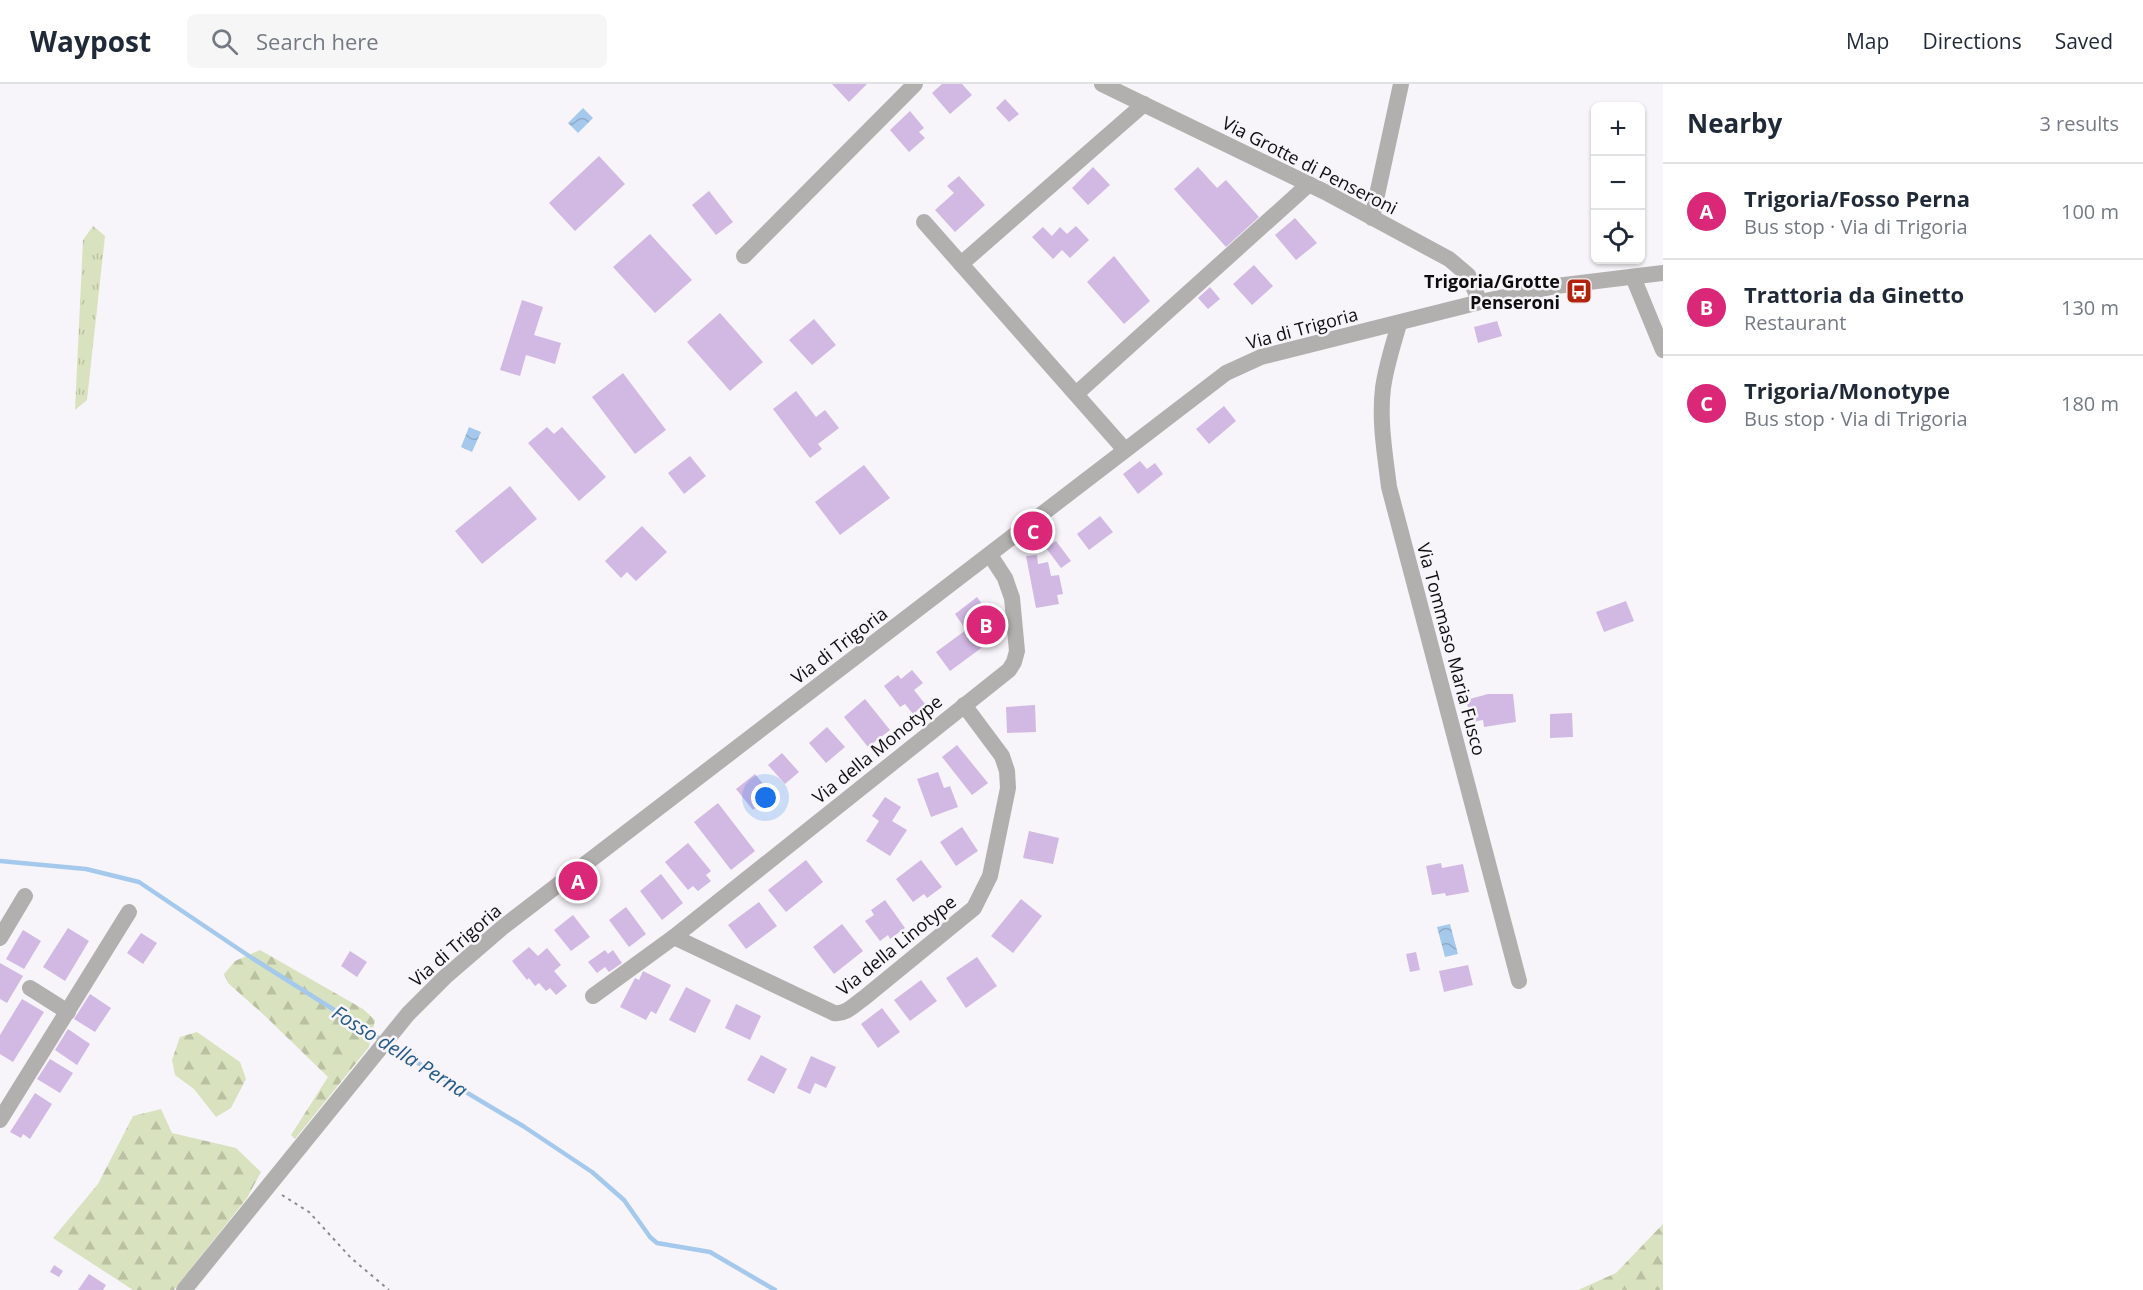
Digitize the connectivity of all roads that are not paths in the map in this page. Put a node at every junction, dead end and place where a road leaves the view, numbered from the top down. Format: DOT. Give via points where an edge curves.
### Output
graph roads {
  1 [pos="915,84"];
  2 [pos="1102,84"];
  3 [pos="1401,84"];
  4 [pos="1144,104"];
  5 [pos="1309,184"];
  6 [pos="1372,218"];
  7 [pos="924,222"];
  8 [pos="744,256"];
  9 [pos="961,264"];
  10 [pos="1663,273"];
  11 [pos="1633,277"];
  12 [pos="1480,302"];
  13 [pos="1399,324"];
  14 [pos="1663,350"];
  15 [pos="1076,394"];
  16 [pos="1125,450"];
  17 [pos="990,555"];
  18 [pos="964,705"];
  19 [pos="25,896"];
  20 [pos="129,912"];
  21 [pos="674,937"];
  22 [pos="0,938"];
  23 [pos="1519,981"];
  24 [pos="30,988"];
  25 [pos="593,996"];
  26 [pos="68,1012"];
  27 [pos="0,1120"];
  28 [pos="184,1290"];
  1 -- 8 [label="street"];
  2 -- 4 [label="street, Via Grotte di Penseroni"];
  3 -- 6 [label="street"];
  4 -- 5 [label="street, Via Grotte di Penseroni"];
  4 -- 9 [label="street"];
  5 -- 6 [label="street, Via Grotte di Penseroni"];
  5 -- 15 [label="street"];
  6 -- 12 [label="street, Via Grotte di Penseroni" via="1458,265 1472,281"];
  7 -- 9 [label="street"];
  9 -- 15 [label="street"];
  10 -- 11 [label="street, Via di Trigoria"];
  11 -- 12 [label="street, Via di Trigoria" via="1557,286"];
  11 -- 14 [label="street"];
  12 -- 13 [label="street, Via di Trigoria"];
  13 -- 16 [label="street, Via di Trigoria" via="1243,364"];
  13 -- 23 [label="street, Via Tommaso Maria Fusco" via="1383,390 1382,433 1389,487"];
  15 -- 16 [label="street"];
  16 -- 17 [label="street, Via di Trigoria"];
  17 -- 18 [label="street, Via della Monotype" via="1010,587 1016,654 1009,670"];
  17 -- 28 [label="street, Via di Trigoria" via="503,927 445,977 408,1014"];
  18 -- 21 [label="street, Via della Monotype"];
  18 -- 21 [label="street, Via della Linotype" via="1002,756 1007,771 1008,788 990,876 974,908 864,998 846,1011 834,1012"];
  19 -- 22 [label="street"];
  20 -- 26 [label="street"];
  21 -- 25 [label="street, Via della Monotype"];
  24 -- 26 [label="street"];
  26 -- 27 [label="street"];
}
